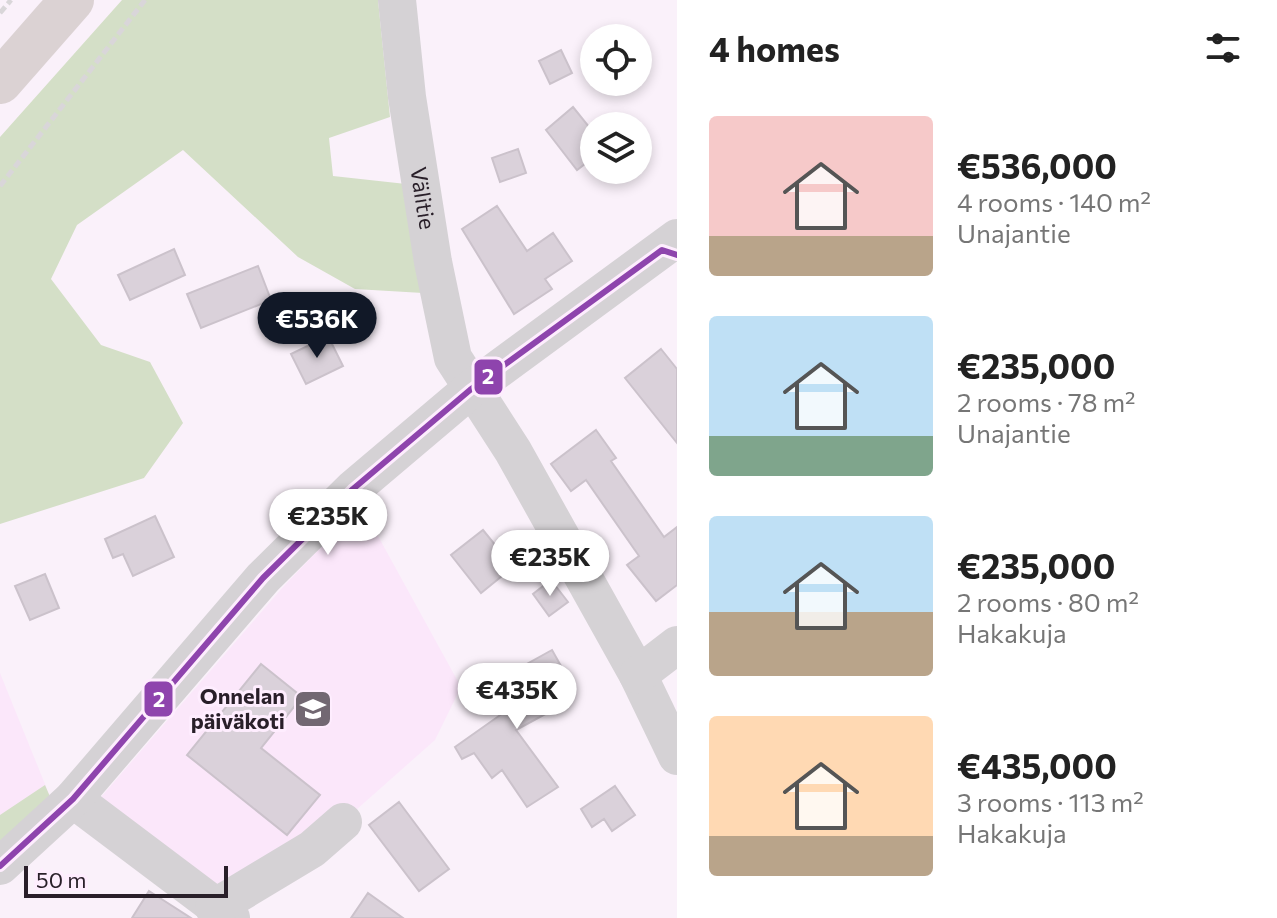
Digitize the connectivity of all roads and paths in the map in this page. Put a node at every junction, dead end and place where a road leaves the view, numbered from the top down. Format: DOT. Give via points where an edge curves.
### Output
graph roads {
  1 [pos="11,0"];
  2 [pos="72,0"];
  3 [pos="145,0"];
  4 [pos="397,0"];
  5 [pos="0,13"];
  6 [pos="0,82"];
  7 [pos="0,186"];
  8 [pos="672,248"];
  9 [pos="470,390"];
  10 [pos="677,645"];
  11 [pos="638,675"];
  12 [pos="677,756"];
  13 [pos="73,799"];
  14 [pos="343,822"];
  15 [pos="0,866"];
  16 [pos="223,913"];
  1 -- 5 [label="path"];
  2 -- 6 [label="highway"];
  3 -- 7 [label="path"];
  4 -- 9 [label="street, Välitie" via="440,300 453,358"];
  8 -- 9 [label="street"];
  9 -- 11 [label="street, Välitie" via="513,451"];
  9 -- 13 [label="street" via="353,489 263,578"];
  10 -- 11 [label="street"];
  11 -- 12 [label="street, Välitie"];
  13 -- 15 [label="street"];
  13 -- 16 [label="street"];
  14 -- 16 [label="street"];
}
